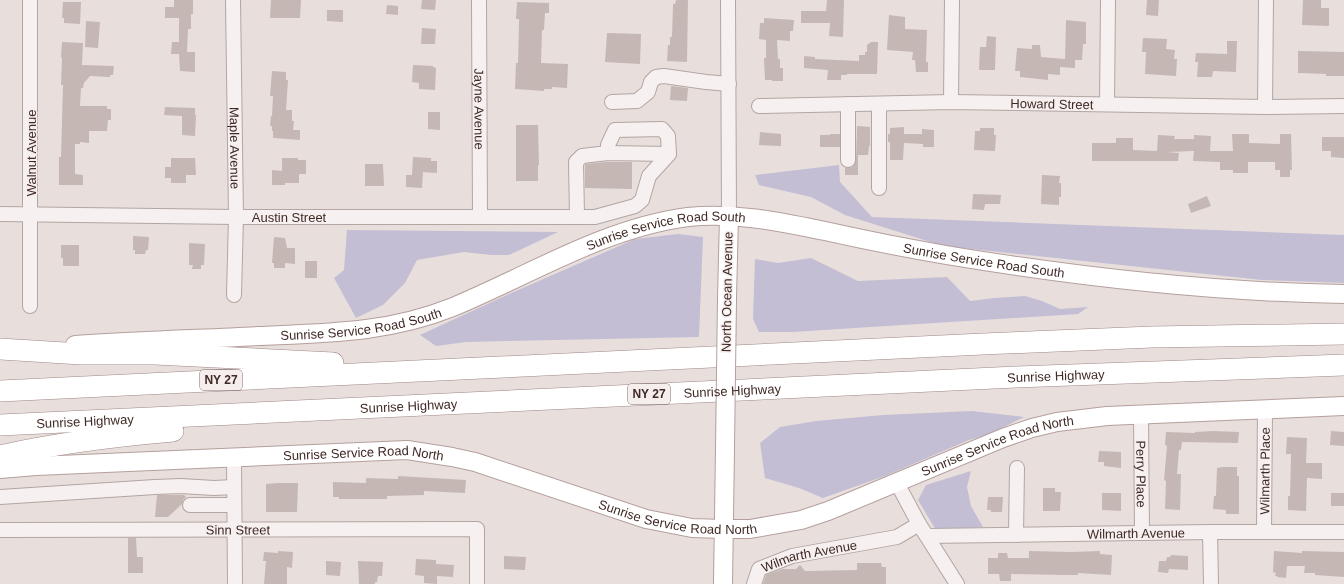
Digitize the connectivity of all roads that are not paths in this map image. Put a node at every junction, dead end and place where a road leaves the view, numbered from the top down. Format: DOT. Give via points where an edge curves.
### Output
graph roads {
  1 [pos="30,0"];
  2 [pos="233,0"];
  3 [pos="479,0"];
  4 [pos="728,0"];
  5 [pos="952,0"];
  6 [pos="1108,0"];
  7 [pos="1266,0"];
  8 [pos="729,84"];
  9 [pos="612,102"];
  10 [pos="951,102"];
  11 [pos="848,104"];
  12 [pos="879,104"];
  13 [pos="1107,104"];
  14 [pos="759,106"];
  15 [pos="1344,106"];
  16 [pos="1266,107"];
  17 [pos="608,153"];
  18 [pos="669,154"];
  19 [pos="848,160"];
  20 [pos="879,188"];
  21 [pos="0,214"];
  22 [pos="31,214"];
  23 [pos="728,216"];
  24 [pos="236,217"];
  25 [pos="480,217"];
  26 [pos="577,217"];
  27 [pos="1344,294"];
  28 [pos="234,295"];
  29 [pos="30,306"];
  30 [pos="1344,331"];
  31 [pos="1321,334"];
  32 [pos="1344,334"];
  33 [pos="0,349"];
  34 [pos="1344,365"];
  35 [pos="442,370"];
  36 [pos="0,391"];
  37 [pos="1344,406"];
  38 [pos="1265,409"];
  39 [pos="279,412"];
  40 [pos="1141,414"];
  41 [pos="0,425"];
  42 [pos="0,456"];
  43 [pos="234,458"];
  44 [pos="1017,468"];
  45 [pos="0,469"];
  46 [pos="897,483"];
  47 [pos="234,487"];
  48 [pos="0,497"];
  49 [pos="234,505"];
  50 [pos="190,506"];
  51 [pos="919,524"];
  52 [pos="0,530"];
  53 [pos="234,530"];
  54 [pos="723,530"];
  55 [pos="1210,532"];
  56 [pos="1264,532"];
  57 [pos="1344,532"];
  58 [pos="1142,533"];
  59 [pos="1016,535"];
  60 [pos="927,536"];
  61 [pos="235,584"];
  62 [pos="477,584"];
  63 [pos="723,584"];
  64 [pos="754,584"];
  65 [pos="957,584"];
  66 [pos="1211,584"];
  1 -- 22 [label="street, Walnut Avenue"];
  2 -- 24 [label="street, Maple Avenue"];
  3 -- 25 [label="street, Jayne Avenue"];
  4 -- 8 [label="street, North Ocean Avenue"];
  5 -- 10 [label="street"];
  6 -- 13 [label="street"];
  7 -- 16 [label="street"];
  8 -- 9 [label="street" via="656,77 651,82 648,92 637,101"];
  8 -- 23 [label="street, North Ocean Avenue"];
  10 -- 12 [label="street, Howard Street"];
  10 -- 13 [label="street, Howard Street"];
  11 -- 12 [label="street, Howard Street"];
  11 -- 14 [label="street, Howard Street"];
  11 -- 19 [label="street"];
  12 -- 20 [label="street"];
  13 -- 16 [label="street, Howard Street"];
  15 -- 16 [label="street, Howard Street"];
  17 -- 18 [label="street"];
  17 -- 18 [label="street" via="608,145 615,130 662,129 668,136"];
  17 -- 26 [label="street" via="582,156 576,162"];
  18 -- 26 [label="street, Austin Street" via="649,176 642,200 635,206 595,217"];
  21 -- 22 [label="street, Austin Street"];
  22 -- 24 [label="street, Austin Street"];
  22 -- 29 [label="street, Walnut Avenue"];
  23 -- 27 [label="main road, Sunrise Service Road South" via="754,218 944,255 1066,273 1187,286"];
  23 -- 33 [label="main road, Sunrise Service Road South" via="686,218 624,232 453,307 389,326 315,334"];
  23 -- 54 [label="main road, North Ocean Avenue, bridge"];
  24 -- 25 [label="street, Austin Street"];
  24 -- 28 [label="street, Maple Avenue"];
  25 -- 26 [label="street, Austin Street"];
  30 -- 31 [label="highway"];
  31 -- 32 [label="highway, NY 27"];
  31 -- 35 [label="highway, NY 27" via="1037,342"];
  33 -- 35 [label="highway"];
  34 -- 39 [label="highway, Sunrise Highway / NY 27" via="1031,376"];
  35 -- 36 [label="highway, NY 27"];
  37 -- 38 [label="main road, Sunrise Service Road North"];
  38 -- 40 [label="main road, Sunrise Service Road North"];
  38 -- 56 [label="street, Wilmarth Place"];
  39 -- 41 [label="highway, Sunrise Highway / NY 27"];
  39 -- 42 [label="highway" via="182,430 67,443"];
  40 -- 46 [label="main road, Sunrise Service Road North" via="1083,418 1032,428"];
  40 -- 58 [label="street, Perry Place"];
  43 -- 45 [label="main road, Sunrise Service Road North"];
  43 -- 47 [label="street"];
  43 -- 54 [label="main road, Sunrise Service Road North" via="386,450 452,456 646,519 692,528"];
  44 -- 59 [label="street"];
  46 -- 51 [label="street"];
  46 -- 54 [label="main road, Sunrise Service Road North" via="828,512 801,520 750,529"];
  47 -- 48 [label="street" via="155,487"];
  47 -- 49 [label="street"];
  49 -- 50 [label="street"];
  49 -- 53 [label="street"];
  51 -- 60 [label="street"];
  51 -- 64 [label="street, Wilmarth Avenue" via="897,537 792,556 759,569"];
  52 -- 53 [label="street, Sinn Street"];
  53 -- 61 [label="street"];
  53 -- 62 [label="street, Sinn Street" via="477,529"];
  54 -- 63 [label="main road, North Ocean Avenue"];
  55 -- 56 [label="street, Wilmarth Avenue"];
  55 -- 58 [label="street, Wilmarth Avenue"];
  55 -- 66 [label="street"];
  56 -- 57 [label="street, Wilmarth Avenue"];
  58 -- 59 [label="street, Wilmarth Avenue"];
  59 -- 60 [label="street, Wilmarth Avenue"];
  60 -- 65 [label="street"];
}
